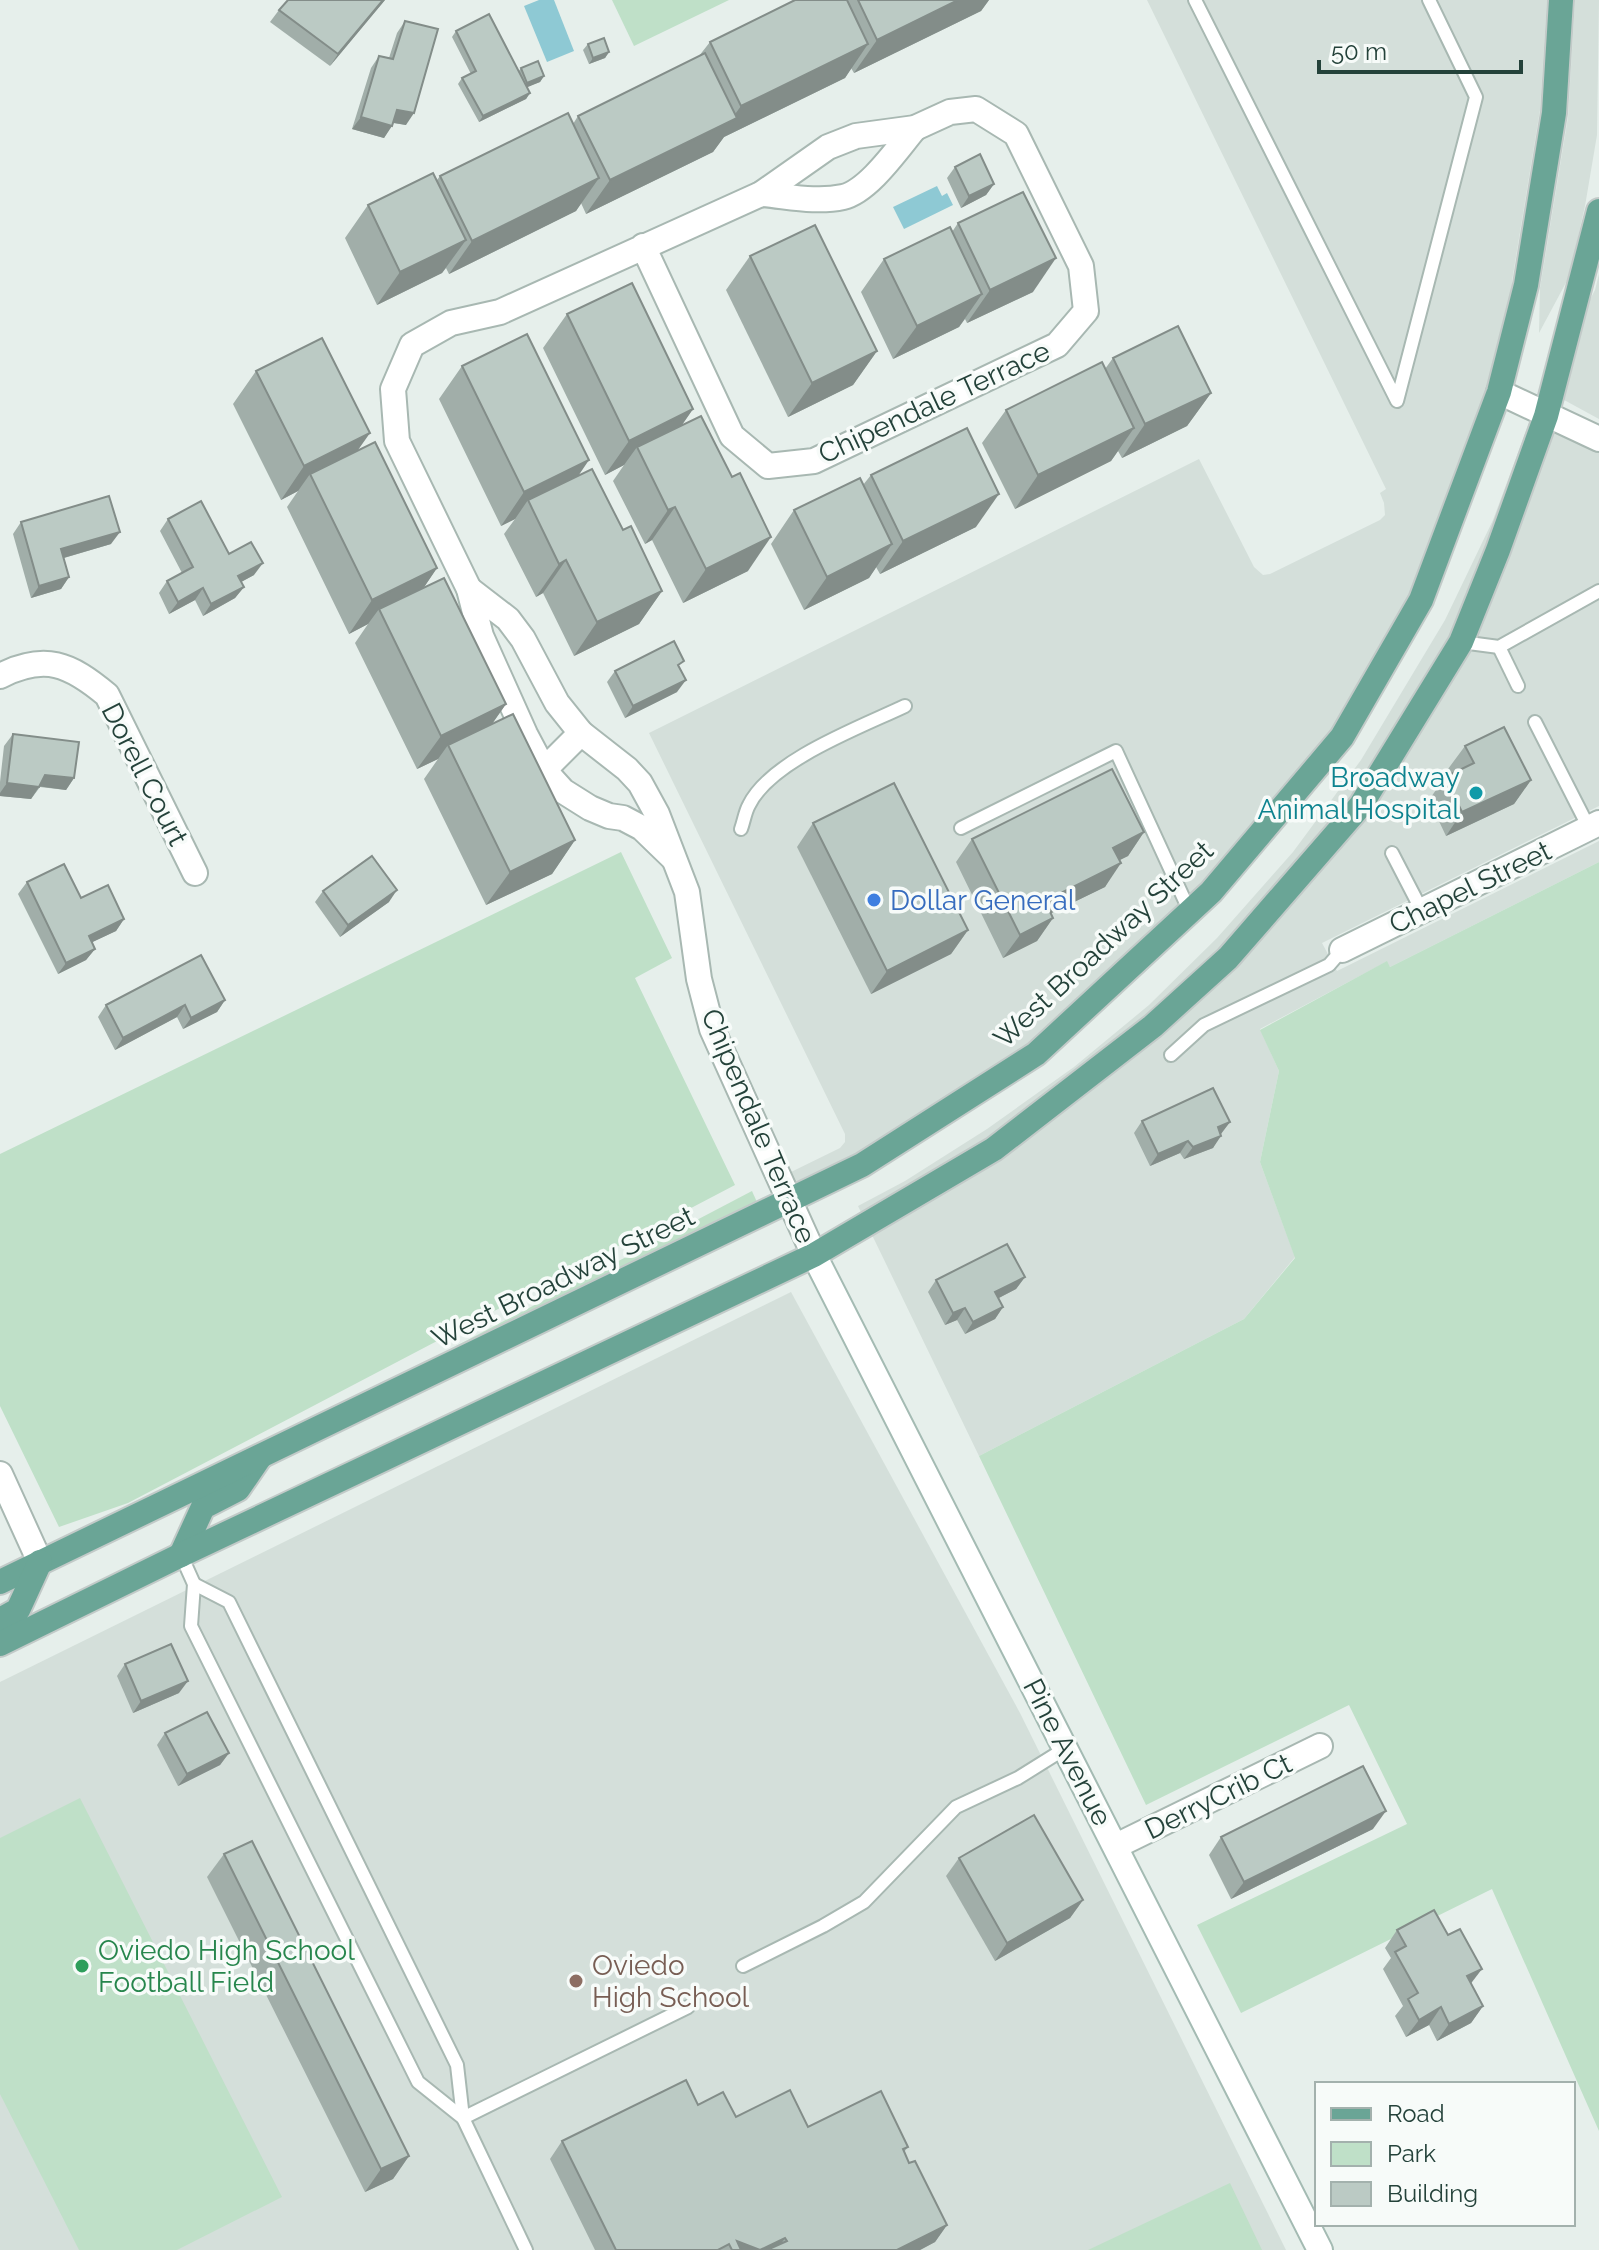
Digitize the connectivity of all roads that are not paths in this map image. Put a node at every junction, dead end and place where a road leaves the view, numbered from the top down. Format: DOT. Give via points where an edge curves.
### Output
graph roads {
  1 [pos="1195,0"];
  2 [pos="1429,0"];
  3 [pos="1561,0"];
  4 [pos="915,128"];
  5 [pos="761,194"];
  6 [pos="1599,211"];
  7 [pos="643,246"];
  8 [pos="1499,392"];
  9 [pos="1546,416"];
  10 [pos="1599,439"];
  11 [pos="469,589"];
  12 [pos="1599,591"];
  13 [pos="1461,642"];
  14 [pos="1499,647"];
  15 [pos="0,676"];
  16 [pos="1518,686"];
  17 [pos="905,706"];
  18 [pos="1535,722"];
  19 [pos="581,733"];
  20 [pos="544,770"];
  21 [pos="640,783"];
  22 [pos="609,816"];
  23 [pos="1594,826"];
  24 [pos="961,828"];
  25 [pos="741,829"];
  26 [pos="1392,853"];
  27 [pos="672,857"];
  28 [pos="195,873"];
  29 [pos="1422,911"];
  30 [pos="1190,912"];
  31 [pos="1342,950"];
  32 [pos="1171,1055"];
  33 [pos="790,1202"];
  34 [pos="814,1255"];
  35 [pos="261,1455"];
  36 [pos="0,1474"];
  37 [pos="181,1555"];
  38 [pos="40,1562"];
  39 [pos="0,1582"];
  40 [pos="194,1584"];
  41 [pos="0,1620"];
  42 [pos="0,1644"];
  43 [pos="1320,1746"];
  44 [pos="1066,1748"];
  45 [pos="1116,1846"];
  46 [pos="743,1966"];
  47 [pos="688,2007"];
  48 [pos="463,2118"];
  49 [pos="526,2250"];
  50 [pos="1320,2250"];
  1 -- 2 [label="lane" via="1397,401 1476,97"];
  3 -- 8 [label="main road, West Broadway Street" via="1554,113 1541,202"];
  4 -- 5 [label="street, Chipendale Terrace" via="856,136 828,147"];
  4 -- 5 [label="street, Chipendale Terrace" via="867,183 846,197"];
  4 -- 7 [label="street, Chipendale Terrace" via="950,112 976,109 1016,134 1081,266 1086,311 1057,345 814,461 768,466 732,436"];
  5 -- 7 [label="street, Chipendale Terrace"];
  6 -- 9 [label="main road"];
  7 -- 11 [label="street, Chipendale Terrace" via="500,312 451,323 412,345 393,389 397,441"];
  8 -- 9 [label="street"];
  8 -- 30 [label="main road, West Broadway Street" via="1421,600 1342,737"];
  9 -- 10 [label="street"];
  9 -- 13 [label="main road"];
  11 -- 19 [label="street, Chipendale Terrace" via="508,619 557,703"];
  11 -- 20 [label="street, Chipendale Terrace" via="481,636"];
  12 -- 14 [label="lane"];
  13 -- 14 [label="lane"];
  13 -- 34 [label="main road" via="1361,805 1228,958 1153,1026 994,1149"];
  14 -- 16 [label="lane"];
  15 -- 28 [label="street, Dorell Court" via="21,665 48,662 83,675 107,695"];
  17 -- 25 [label="lane" via="789,763 749,804"];
  18 -- 23 [label="lane"];
  19 -- 20 [label="street"];
  19 -- 21 [label="street, Chipendale Terrace"];
  20 -- 22 [label="street, Chipendale Terrace" via="563,791"];
  21 -- 22 [label="street"];
  21 -- 27 [label="street, Chipendale Terrace"];
  22 -- 27 [label="street, Chipendale Terrace" via="642,828"];
  23 -- 29 [label="street, Chapel Street"];
  24 -- 30 [label="lane" via="1116,751"];
  26 -- 29 [label="lane"];
  27 -- 33 [label="street, Chipendale Terrace" via="687,892 712,1029"];
  29 -- 31 [label="street, Chapel Street"];
  30 -- 33 [label="main road, West Broadway Street" via="1036,1054 862,1165"];
  31 -- 32 [label="lane" via="1329,965 1204,1025"];
  33 -- 34 [label="street, Chipendale Terrace"];
  33 -- 35 [label="main road, West Broadway Street"];
  34 -- 37 [label="main road"];
  34 -- 44 [label="street, Pine Avenue"];
  35 -- 37 [label="main road" via="238,1489 203,1507"];
  35 -- 38 [label="main road, West Broadway Street"];
  36 -- 38 [label="street"];
  37 -- 40 [label="lane"];
  37 -- 42 [label="main road"];
  38 -- 39 [label="main road, West Broadway Street"];
  38 -- 41 [label="main road" via="18,1610"];
  40 -- 48 [label="lane" via="229,1602 457,2065"];
  40 -- 48 [label="lane" via="191,1626 418,2082"];
  43 -- 45 [label="street, DerryCrib Ct"];
  44 -- 45 [label="street, Pine Avenue"];
  44 -- 46 [label="lane" via="956,1807 864,1902"];
  45 -- 50 [label="street, Pine Avenue"];
  47 -- 48 [label="lane"];
  48 -- 49 [label="lane"];
}
